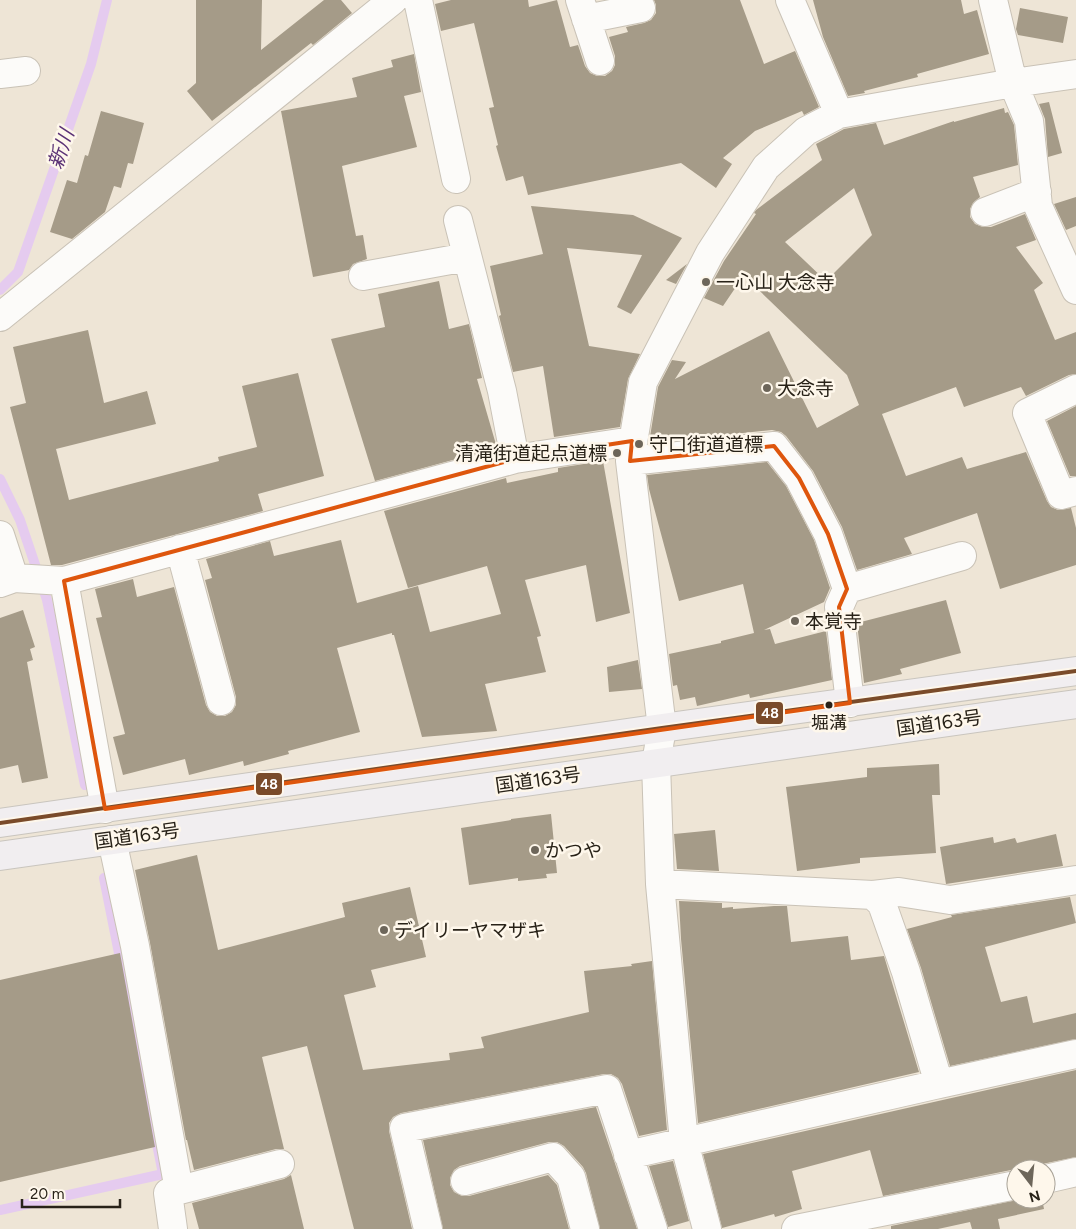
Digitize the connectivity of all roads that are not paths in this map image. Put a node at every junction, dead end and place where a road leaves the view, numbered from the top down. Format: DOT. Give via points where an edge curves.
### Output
graph roads {
  1 [pos="393,0"];
  2 [pos="418,0"];
  3 [pos="790,0"];
  4 [pos="993,0"];
  5 [pos="641,8"];
  6 [pos="583,10"];
  7 [pos="600,62"];
  8 [pos="1075,72"];
  9 [pos="1013,83"];
  10 [pos="839,114"];
  11 [pos="456,179"];
  12 [pos="1037,192"];
  13 [pos="985,212"];
  14 [pos="458,220"];
  15 [pos="467,257"];
  16 [pos="363,276"];
  17 [pos="1076,290"];
  18 [pos="0,318"];
  19 [pos="1076,389"];
  20 [pos="631,451"];
  21 [pos="515,459"];
  22 [pos="1076,491"];
  23 [pos="0,535"];
  24 [pos="180,549"];
  25 [pos="962,556"];
  26 [pos="7,580"];
  27 [pos="64,581"];
  28 [pos="847,589"];
  29 [pos="1076,671"];
  30 [pos="221,701"];
  31 [pos="850,703"];
  32 [pos="1076,704"];
  33 [pos="662,728"];
  34 [pos="656,763"];
  35 [pos="106,808"];
  36 [pos="0,823"];
  37 [pos="112,840"];
  38 [pos="0,856"];
  39 [pos="1076,880"];
  40 [pos="660,884"];
  41 [pos="873,895"];
  42 [pos="1076,1054"];
  43 [pos="940,1084"];
  44 [pos="684,1142"];
  45 [pos="628,1155"];
  46 [pos="280,1164"];
  47 [pos="1076,1172"];
  48 [pos="1056,1176"];
  49 [pos="465,1181"];
  50 [pos="1006,1187"];
  51 [pos="179,1190"];
  52 [pos="173,1229"];
  53 [pos="428,1229"];
  54 [pos="585,1229"];
  55 [pos="653,1229"];
  56 [pos="707,1229"];
  57 [pos="796,1229"];
  1 -- 18 [label="street"];
  2 -- 11 [label="street"];
  3 -- 10 [label="street"];
  4 -- 9 [label="street"];
  5 -- 6 [label="street"];
  6 -- 7 [label="street"];
  8 -- 9 [label="street"];
  9 -- 10 [label="street"];
  9 -- 12 [label="street" via="1029,121"];
  10 -- 20 [label="street" via="806,131 766,167 710,254 642,382"];
  12 -- 13 [label="street"];
  12 -- 17 [label="street" via="1038,206"];
  14 -- 15 [label="street"];
  15 -- 16 [label="street"];
  15 -- 21 [label="street" via="502,390"];
  19 -- 22 [label="street" via="1027,413 1061,496"];
  20 -- 21 [label="street"];
  20 -- 28 [label="street" via="774,446 799,478 828,534"];
  20 -- 33 [label="street"];
  21 -- 24 [label="street"];
  23 -- 26 [label="street"];
  24 -- 27 [label="street"];
  24 -- 30 [label="street"];
  25 -- 28 [label="street"];
  26 -- 27 [label="street"];
  27 -- 35 [label="street"];
  28 -- 31 [label="street" via="839,607"];
  29 -- 31 [label="highway, 国道163号"];
  31 -- 33 [label="highway, 国道163号"];
  32 -- 34 [label="highway, 国道163号"];
  33 -- 34 [label="street"];
  33 -- 35 [label="highway, 国道163号"];
  34 -- 37 [label="highway, 国道163号"];
  34 -- 40 [label="street"];
  35 -- 36 [label="highway, 国道163号"];
  37 -- 38 [label="highway, 国道163号"];
  37 -- 51 [label="street" via="135,946"];
  39 -- 41 [label="street" via="950,900 899,892"];
  40 -- 41 [label="street"];
  40 -- 44 [label="street"];
  41 -- 43 [label="street" via="882,904"];
  42 -- 43 [label="street"];
  43 -- 44 [label="street"];
  44 -- 45 [label="street"];
  44 -- 56 [label="street"];
  45 -- 53 [label="street" via="607,1090 404,1128"];
  45 -- 55 [label="street"];
  46 -- 51 [label="street"];
  47 -- 48 [label="street"];
  49 -- 54 [label="street" via="553,1158 571,1177"];
  50 -- 57 [label="street"];
  51 -- 52 [label="street" via="168,1193"];
}
